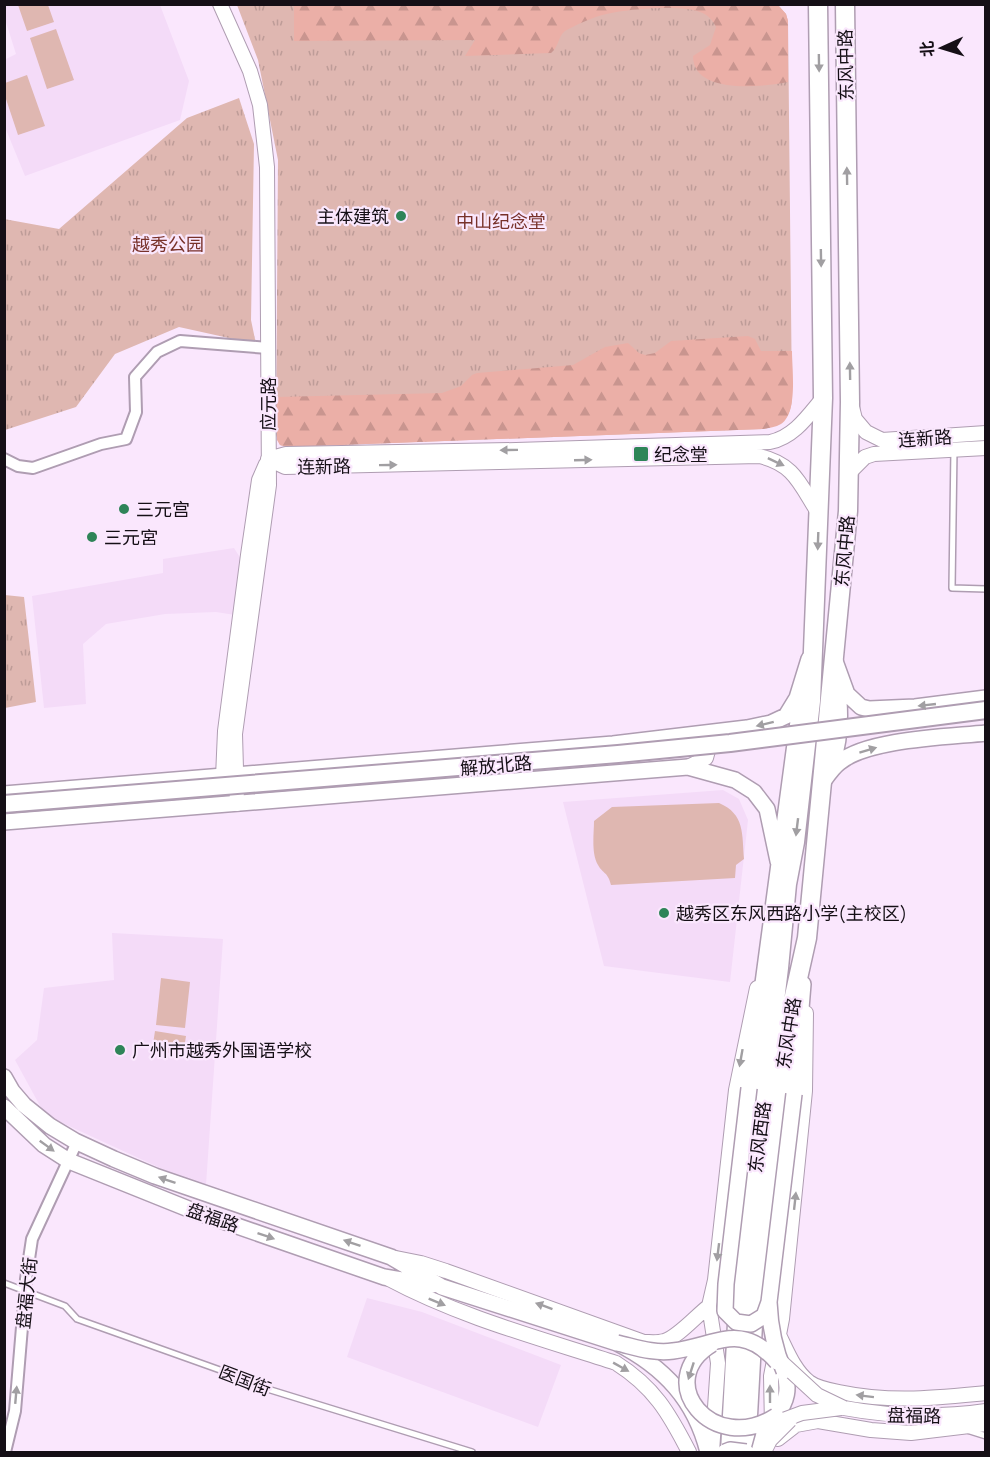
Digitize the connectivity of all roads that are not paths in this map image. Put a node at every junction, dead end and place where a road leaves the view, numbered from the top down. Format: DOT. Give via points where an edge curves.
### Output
graph roads {
  1 [pos="220,4"];
  2 [pos="818,4"];
  3 [pos="845,5"];
  4 [pos="268,348"];
  5 [pos="823,398"];
  6 [pos="850,402"];
  7 [pos="986,433"];
  8 [pos="986,448"];
  9 [pos="954,449"];
  10 [pos="4,459"];
  11 [pos="268,459"];
  12 [pos="850,472"];
  13 [pos="819,514"];
  14 [pos="986,590"];
  15 [pos="813,644"];
  16 [pos="835,660"];
  17 [pos="986,698"];
  18 [pos="986,710"];
  19 [pos="986,719"];
  20 [pos="986,733"];
  21 [pos="696,735"];
  22 [pos="688,767"];
  23 [pos="229,776"];
  24 [pos="822,783"];
  25 [pos="4,794"];
  26 [pos="4,804"];
  27 [pos="237,804"];
  28 [pos="4,812"];
  29 [pos="4,822"];
  30 [pos="778,861"];
  31 [pos="787,884"];
  32 [pos="773,919"];
  33 [pos="807,938"];
  34 [pos="4,1077"];
  35 [pos="787,1094"];
  36 [pos="4,1107"];
  37 [pos="77,1142"];
  38 [pos="69,1161"];
  39 [pos="391,1257"];
  40 [pos="384,1277"];
  41 [pos="4,1283"];
  42 [pos="442,1287"];
  43 [pos="25,1292"];
  44 [pos="709,1306"];
  45 [pos="770,1310"];
  46 [pos="779,1335"];
  47 [pos="718,1341"];
  48 [pos="617,1343"];
  49 [pos="782,1366"];
  50 [pos="808,1388"];
  51 [pos="986,1393"];
  52 [pos="843,1408"];
  53 [pos="694,1411"];
  54 [pos="986,1411"];
  55 [pos="802,1413"];
  56 [pos="768,1423"];
  57 [pos="986,1424"];
  58 [pos="960,1428"];
  59 [pos="986,1436"];
  60 [pos="5,1450"];
  61 [pos="472,1452"];
  62 [pos="689,1452"];
  63 [pos="710,1452"];
  64 [pos="725,1452"];
  65 [pos="730,1452"];
  66 [pos="746,1452"];
  67 [pos="766,1452"];
  1 -- 4 [label="street, 应元路" via="250,72 264,133"];
  2 -- 5 [label="highway, 东风中路, one-way"];
  6 -- 3 [label="highway, 东风中路, one-way"];
  4 -- 10 [label="street" via="180,342 157,352 135,377 136,412 126,439 33,468"];
  4 -- 11 [label="street, 应元路"];
  5 -- 11 [label="street, 连新路, one-way" via="790,434 770,442 286,454"];
  5 -- 13 [label="highway, 东风中路"];
  6 -- 7 [label="street, 连新路" via="855,419 876,438"];
  6 -- 12 [label="highway, 东风中路"];
  8 -- 9 [label="street, 连新路"];
  9 -- 12 [label="street, 连新路" via="874,453"];
  9 -- 14 [label="lane" via="952,588"];
  11 -- 13 [label="street, 连新路, one-way" via="285,467 759,456 774,459 789,470"];
  11 -- 23 [label="street, 应元路" via="259,480 225,731"];
  12 -- 16 [label="highway, 东风中路"];
  13 -- 15 [label="highway, 东风中路, one-way"];
  15 -- 21 [label="main road, 解放北路, one-way" via="797,698 786,717 747,728"];
  15 -- 30 [label="main road" via="797,724"];
  15 -- 31 [label="highway, 东风西路, one-way" via="809,722"];
  17 -- 16 [label="main road, one-way" via="869,709 847,694"];
  16 -- 24 [label="highway, 东风中路"];
  18 -- 26 [label="main road, 解放北路, bridge" via="630,753"];
  19 -- 28 [label="main road, 解放北路" via="587,765"];
  24 -- 20 [label="main road, one-way" via="841,761 870,748"];
  21 -- 22 [label="street" via="707,743 708,755"];
  21 -- 23 [label="main road, 解放北路"];
  22 -- 27 [label="main road, 解放北路"];
  22 -- 30 [label="main road, 解放北路" via="735,780 754,792 767,810"];
  23 -- 25 [label="main road, 解放北路"];
  23 -- 27 [label="main road, 应元路"];
  24 -- 33 [label="highway, 东风中路"];
  27 -- 29 [label="main road, 解放北路"];
  30 -- 31 [label="main road, 解放北路"];
  30 -- 32 [label="main road"];
  31 -- 65 [label="highway, 东风西路" via="738,1305"];
  32 -- 44 [label="street, one-way" via="736,1090"];
  32 -- 45 [label="main road, bridge" via="749,1088 725,1311 736,1322 751,1324"];
  33 -- 35 [label="highway, 东风中路" via="790,1014"];
  46 -- 33 [label="street, one-way" via="805,1091"];
  34 -- 37 [label="main road" via="24,1105"];
  35 -- 45 [label="main road, bridge"];
  35 -- 66 [label="highway, 东风西路" via="754,1306"];
  36 -- 38 [label="main road, 盘福路, one-way" via="24,1128"];
  37 -- 38 [label="street, 盘福大街"];
  39 -- 37 [label="main road, one-way" via="155,1176"];
  38 -- 40 [label="main road, 盘福路, one-way" via="191,1210"];
  38 -- 43 [label="street, 盘福大街" via="32,1239"];
  39 -- 42 [label="main road"];
  44 -- 39 [label="street, one-way" via="679,1333 664,1341 644,1342 446,1271"];
  40 -- 42 [label="main road, 盘福路"];
  40 -- 62 [label="street, one-way" via="472,1316 616,1364 648,1387"];
  41 -- 43 [label="lane, 医国街"];
  42 -- 48 [label="main road"];
  60 -- 43 [label="street, 盘福大街, one-way" via="15,1411"];
  43 -- 61 [label="lane, 医国街" via="66,1306 77,1318 261,1387"];
  44 -- 63 [label="street" via="718,1364"];
  45 -- 49 [label="main road, bridge"];
  45 -- 50 [label="street, bridge" via="780,1346"];
  51 -- 46 [label="street, one-way" via="903,1400 820,1388 798,1371"];
  67 -- 46 [label="street, one-way" via="772,1435 770,1390"];
  47 -- 48 [label="main road, bridge" via="661,1352"];
  47 -- 49 [label="main road, bridge" via="742,1338 763,1347"];
  47 -- 53 [label="main road, one-way, bridge" via="700,1354 691,1369 687,1385"];
  48 -- 53 [label="main road, bridge" via="656,1367"];
  49 -- 50 [label="street, bridge"];
  49 -- 56 [label="main road" via="787,1393"];
  50 -- 52 [label="street, bridge"];
  52 -- 54 [label="street, 盘福路" via="889,1415 950,1416"];
  52 -- 55 [label="street, bridge"];
  53 -- 56 [label="main road" via="722,1431 739,1433"];
  53 -- 63 [label="main road"];
  55 -- 56 [label="street, bridge"];
  55 -- 67 [label="street, bridge" via="770,1440"];
  56 -- 67 [label="main road, bridge" via="764,1434"];
  57 -- 58 [label="street"];
  58 -- 59 [label="lane"];
  58 -- 67 [label="street" via="885,1432 818,1421 796,1425"];
  64 -- 66 [label="main road, bridge"];
}
